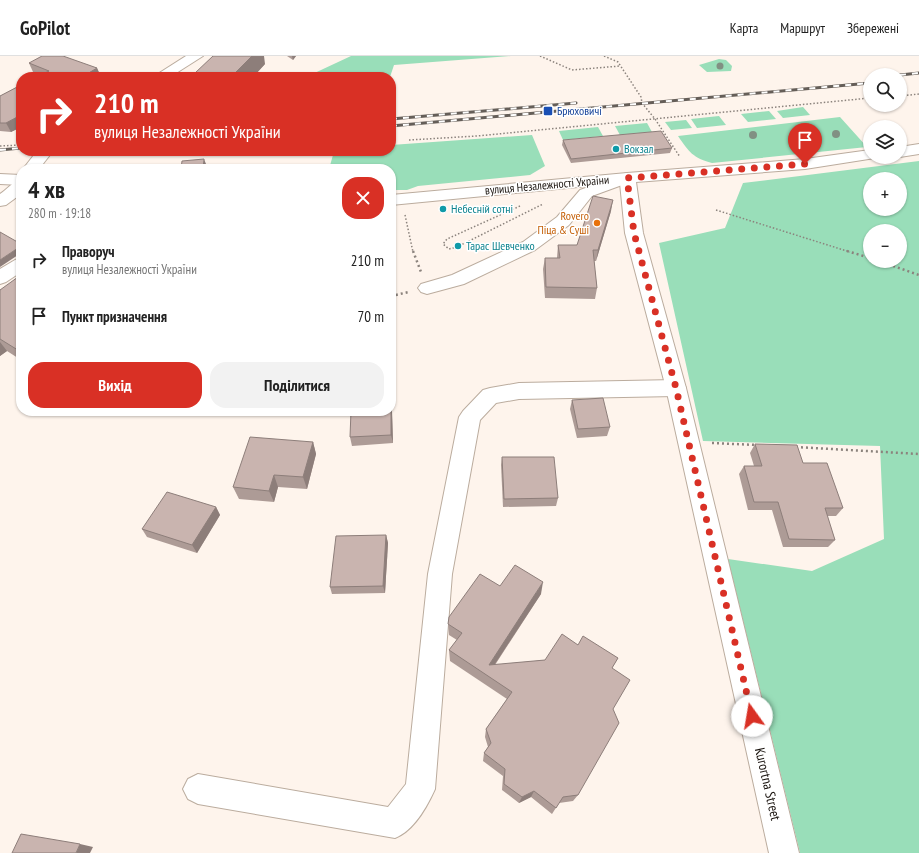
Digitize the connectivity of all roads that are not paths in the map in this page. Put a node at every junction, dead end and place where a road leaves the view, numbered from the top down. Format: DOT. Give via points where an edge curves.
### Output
graph roads {
  1 [pos="196,56"];
  2 [pos="169,72"];
  3 [pos="919,149"];
  4 [pos="907,151"];
  5 [pos="41,156"];
  6 [pos="863,157"];
  7 [pos="35,164"];
  8 [pos="627,178"];
  9 [pos="0,179"];
  10 [pos="16,180"];
  11 [pos="16,190"];
  12 [pos="396,200"];
  13 [pos="0,202"];
  14 [pos="16,267"];
  15 [pos="0,278"];
  16 [pos="428,288"];
  17 [pos="676,388"];
  18 [pos="198,789"];
  19 [pos="784,853"];
  1 -- 2 [label="main road"];
  3 -- 4 [label="main road"];
  5 -- 7 [label="main road"];
  6 -- 8 [label="main road, вулиця Незалежності України"];
  8 -- 12 [label="main road, вулиця Незалежності України"];
  8 -- 16 [label="main road" via="586,193 563,221 529,246 458,280"];
  8 -- 17 [label="main road, Kurortna Street" via="634,233"];
  9 -- 10 [label="main road"];
  11 -- 13 [label="main road"];
  14 -- 15 [label="main road"];
  17 -- 18 [label="main road" via="519,391 490,396 470,417 440,574 420,789 395,823"];
  17 -- 19 [label="main road, Kurortna Street"];
}
